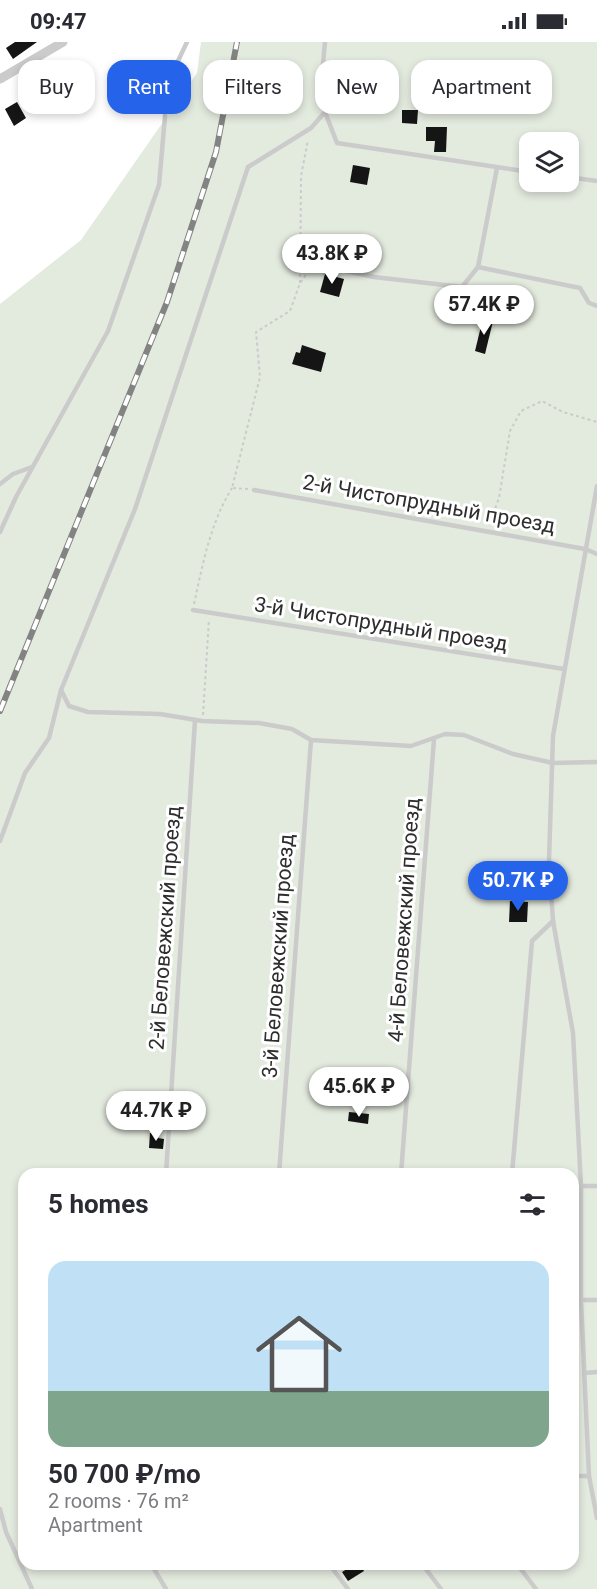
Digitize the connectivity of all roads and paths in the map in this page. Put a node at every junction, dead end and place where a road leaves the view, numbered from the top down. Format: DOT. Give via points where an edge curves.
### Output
graph roads {
  1 [pos="63,42"];
  2 [pos="187,42"];
  3 [pos="325,42"];
  4 [pos="323,60"];
  5 [pos="0,79"];
  6 [pos="324,114"];
  7 [pos="327,114"];
  8 [pos="311,128"];
  9 [pos="498,168"];
  10 [pos="519,171"];
  11 [pos="579,179"];
  12 [pos="597,181"];
  13 [pos="314,264"];
  14 [pos="478,267"];
  15 [pos="300,283"];
  16 [pos="597,306"];
  17 [pos="597,422"];
  18 [pos="32,466"];
  19 [pos="0,484"];
  20 [pos="597,486"];
  21 [pos="232,488"];
  22 [pos="254,490"];
  23 [pos="487,531"];
  24 [pos="0,532"];
  25 [pos="585,549"];
  26 [pos="597,554"];
  27 [pos="193,610"];
  28 [pos="210,612"];
  29 [pos="564,669"];
  30 [pos="62,690"];
  31 [pos="195,720"];
  32 [pos="202,721"];
  33 [pos="434,739"];
  34 [pos="311,740"];
  35 [pos="597,762"];
  36 [pos="553,763"];
  37 [pos="0,841"];
  38 [pos="553,921"];
  39 [pos="165,1168"];
  40 [pos="279,1168"];
  41 [pos="401,1168"];
  42 [pos="513,1168"];
  43 [pos="581,1186"];
  44 [pos="597,1186"];
  45 [pos="581,1300"];
  46 [pos="597,1300"];
  47 [pos="597,1372"];
  48 [pos="584,1373"];
  49 [pos="579,1476"];
  50 [pos="589,1476"];
  51 [pos="594,1493"];
  52 [pos="0,1509"];
  53 [pos="597,1518"];
  54 [pos="18,1558"];
  55 [pos="23,1570"];
  56 [pos="155,1570"];
  57 [pos="333,1570"];
  58 [pos="427,1570"];
  59 [pos="522,1570"];
  60 [pos="32,1589"];
  61 [pos="166,1589"];
  62 [pos="348,1589"];
  63 [pos="441,1589"];
  64 [pos="536,1589"];
  1 -- 5 [label="street"];
  2 -- 18 [label="lane" via="168,82 159,185 108,331"];
  3 -- 4 [label="lane"];
  6 -- 8 [label="lane"];
  7 -- 9 [label="lane" via="337,143"];
  8 -- 15 [label="path" via="301,176"];
  8 -- 30 [label="lane" via="248,166 135,509"];
  9 -- 10 [label="lane"];
  9 -- 14 [label="lane"];
  11 -- 12 [label="lane"];
  13 -- 14 [label="lane" via="374,278 462,287"];
  13 -- 15 [label="path"];
  14 -- 16 [label="lane" via="580,288 589,303"];
  15 -- 21 [label="path" via="290,311 256,333 260,377"];
  17 -- 23 [label="path" via="542,401 521,411 510,431 499,498"];
  18 -- 19 [label="lane"];
  18 -- 24 [label="lane"];
  20 -- 25 [label="lane"];
  21 -- 22 [label="path"];
  21 -- 27 [label="path" via="219,509 207,543"];
  22 -- 23 [label="lane, 2-й Чистопрудный проезд"];
  23 -- 25 [label="lane, 2-й Чистопрудный проезд"];
  25 -- 26 [label="lane, 2-й Чистопрудный проезд"];
  25 -- 29 [label="lane"];
  27 -- 28 [label="lane, 3-й Чистопрудный проезд"];
  28 -- 29 [label="lane, 3-й Чистопрудный проезд"];
  28 -- 32 [label="path"];
  29 -- 36 [label="lane" via="553,736"];
  30 -- 31 [label="lane" via="69,706 88,712 160,714"];
  30 -- 37 [label="lane" via="49,738 25,773"];
  31 -- 32 [label="lane"];
  31 -- 39 [label="lane, 2-й Беловежский проезд"];
  32 -- 34 [label="lane" via="259,723 292,729"];
  33 -- 34 [label="lane" via="411,746"];
  33 -- 36 [label="lane" via="445,734 464,735 513,754"];
  33 -- 41 [label="lane, 4-й Беловежский проезд"];
  34 -- 40 [label="lane, 3-й Беловежский проезд"];
  35 -- 36 [label="lane"];
  36 -- 38 [label="lane" via="549,860"];
  38 -- 42 [label="lane" via="532,941"];
  38 -- 43 [label="lane" via="573,1033"];
  43 -- 44 [label="lane"];
  43 -- 45 [label="lane"];
  45 -- 46 [label="lane"];
  45 -- 48 [label="lane"];
  47 -- 48 [label="lane"];
  48 -- 50 [label="lane"];
  49 -- 50 [label="lane"];
  50 -- 51 [label="lane"];
  51 -- 53 [label="lane"];
  52 -- 54 [label="lane"];
  55 -- 60 [label="lane"];
  56 -- 61 [label="lane"];
  57 -- 62 [label="lane"];
  58 -- 63 [label="lane"];
  59 -- 64 [label="lane"];
}
